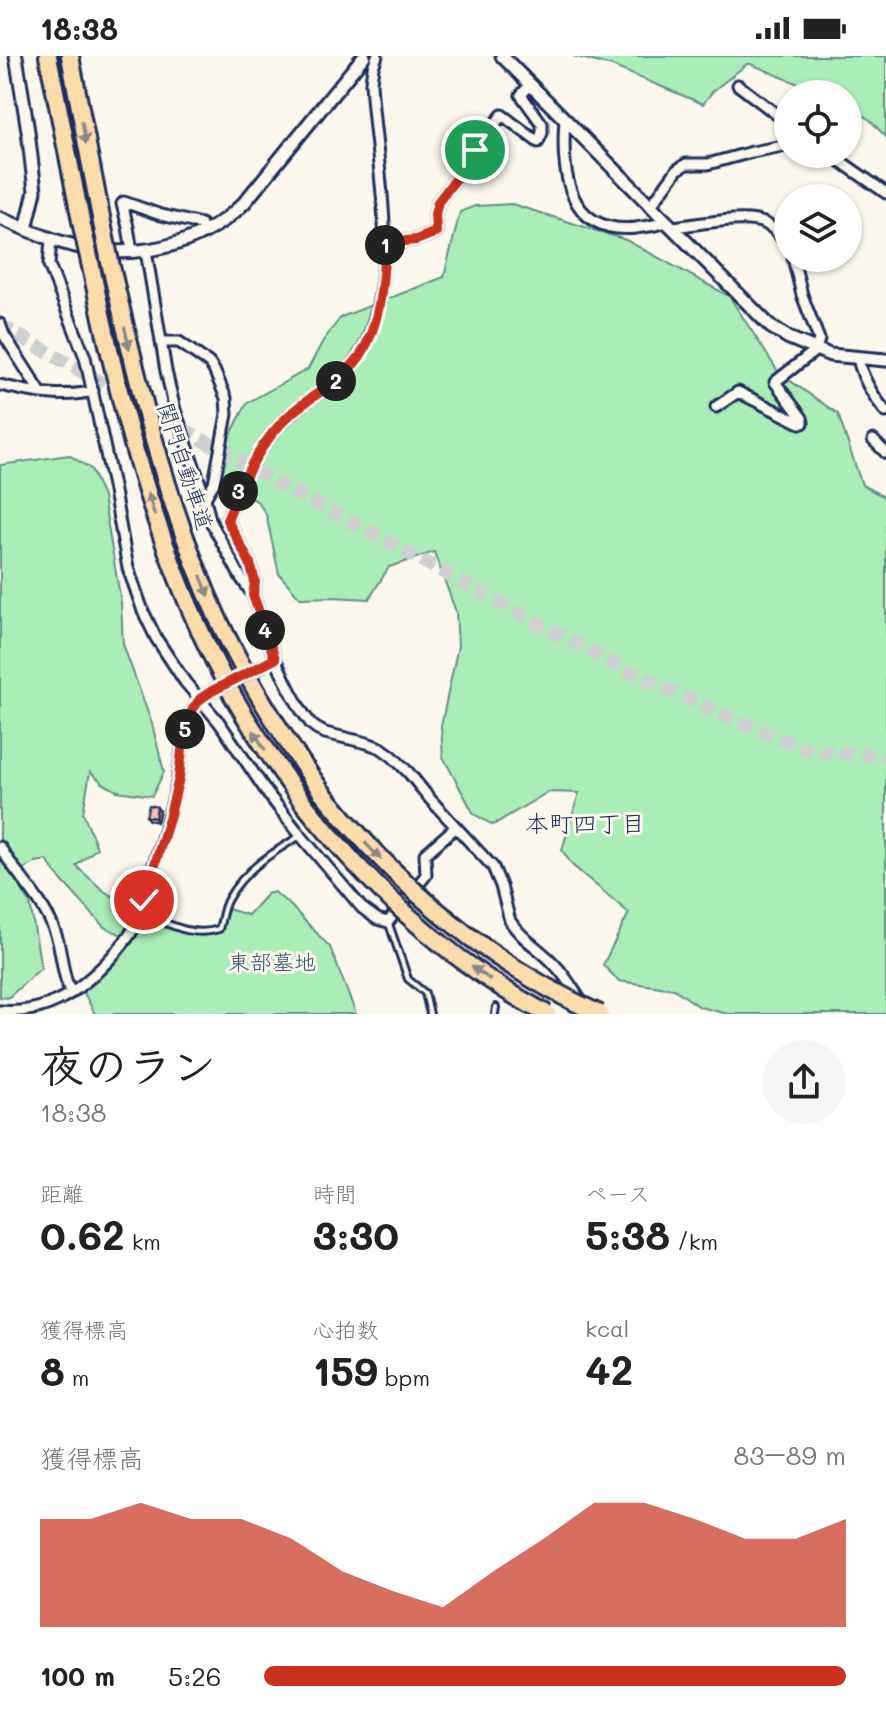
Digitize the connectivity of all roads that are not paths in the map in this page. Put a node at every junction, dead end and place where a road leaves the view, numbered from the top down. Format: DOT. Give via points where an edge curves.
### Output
graph roads {
  1 [pos="16,56"];
  2 [pos="48,56"];
  3 [pos="70,56"];
  4 [pos="364,56"];
  5 [pos="377,56"];
  6 [pos="503,56"];
  7 [pos="530,85"];
  8 [pos="738,85"];
  9 [pos="774,112"];
  10 [pos="565,119"];
  11 [pos="774,148"];
  12 [pos="850,168"];
  13 [pos="886,193"];
  14 [pos="650,207"];
  15 [pos="0,218"];
  16 [pos="201,224"];
  17 [pos="669,225"];
  18 [pos="26,229"];
  19 [pos="774,229"];
  20 [pos="51,239"];
  21 [pos="385,243"];
  22 [pos="132,251"];
  23 [pos="146,251"];
  24 [pos="796,272"];
  25 [pos="0,324"];
  26 [pos="162,342"];
  27 [pos="816,350"];
  28 [pos="858,358"];
  29 [pos="886,360"];
  30 [pos="0,385"];
  31 [pos="93,391"];
  32 [pos="41,393"];
  33 [pos="716,407"];
  34 [pos="886,412"];
  35 [pos="873,440"];
  36 [pos="886,453"];
  37 [pos="205,498"];
  38 [pos="253,595"];
  39 [pos="275,659"];
  40 [pos="200,699"];
  41 [pos="456,827"];
  42 [pos="301,836"];
  43 [pos="0,847"];
  44 [pos="141,913"];
  45 [pos="388,922"];
  46 [pos="71,993"];
  47 [pos="496,1007"];
  48 [pos="0,1011"];
  49 [pos="430,1014"];
  50 [pos="495,1014"];
  51 [pos="547,1014"];
  52 [pos="590,1014"];
  53 [pos="600,1014"];
  1 -- 18 [label="street" via="35,191"];
  51 -- 2 [label="highway, 関門自動車道, one-way, bridge" via="459,957 353,862 266,751 214,660 175,572 123,414"];
  3 -- 53 [label="highway, 関門自動車道, one-way, bridge" via="110,262 158,460 218,618 258,694 322,792 398,877 472,939 548,989"];
  4 -- 23 [label="street" via="236,211 196,237"];
  5 -- 21 [label="street" via="371,82"];
  6 -- 7 [label="street"];
  7 -- 10 [label="street"];
  7 -- 21 [label="street" via="521,95 542,124 538,142 502,115 438,202 436,232"];
  8 -- 9 [label="street"];
  10 -- 14 [label="street"];
  10 -- 17 [label="street" via="563,147 571,194 584,214 615,228"];
  11 -- 14 [label="street" via="686,164"];
  12 -- 13 [label="street"];
  14 -- 17 [label="street"];
  15 -- 18 [label="street"];
  16 -- 22 [label="street" via="124,202"];
  17 -- 19 [label="street" via="736,220 758,221"];
  17 -- 27 [label="street" via="764,321"];
  18 -- 20 [label="street"];
  20 -- 22 [label="street" via="88,249"];
  20 -- 31 [label="street" via="49,265"];
  21 -- 38 [label="street" via="377,311 360,355 273,433 249,468 227,520 250,563"];
  22 -- 23 [label="street"];
  23 -- 26 [label="street"];
  24 -- 27 [label="street" via="819,339"];
  25 -- 32 [label="street"];
  26 -- 37 [label="street" via="175,410"];
  26 -- 37 [label="street" via="179,342 209,363 226,398 214,483"];
  27 -- 28 [label="street"];
  27 -- 33 [label="street" via="775,382 803,423 738,392"];
  28 -- 29 [label="street"];
  28 -- 34 [label="street" via="865,382"];
  30 -- 32 [label="street"];
  31 -- 32 [label="street"];
  31 -- 40 [label="street" via="132,582 156,638"];
  35 -- 36 [label="street"];
  37 -- 38 [label="street" via="213,528"];
  38 -- 39 [label="street"];
  39 -- 40 [label="street, bridge"];
  39 -- 41 [label="street" via="311,724 381,748"];
  40 -- 42 [label="street"];
  40 -- 44 [label="street" via="184,731 179,778"];
  41 -- 45 [label="street" via="427,850 426,875"];
  41 -- 52 [label="street" via="493,867 513,926 558,968"];
  42 -- 44 [label="lane" via="261,861 242,881 226,902 219,929 187,931"];
  42 -- 45 [label="street" via="362,908"];
  43 -- 46 [label="street" via="49,919"];
  44 -- 46 [label="street" via="101,969"];
  45 -- 49 [label="lane" via="408,979 425,993"];
  46 -- 48 [label="street" via="29,1012"];
  47 -- 50 [label="lane"];
}
